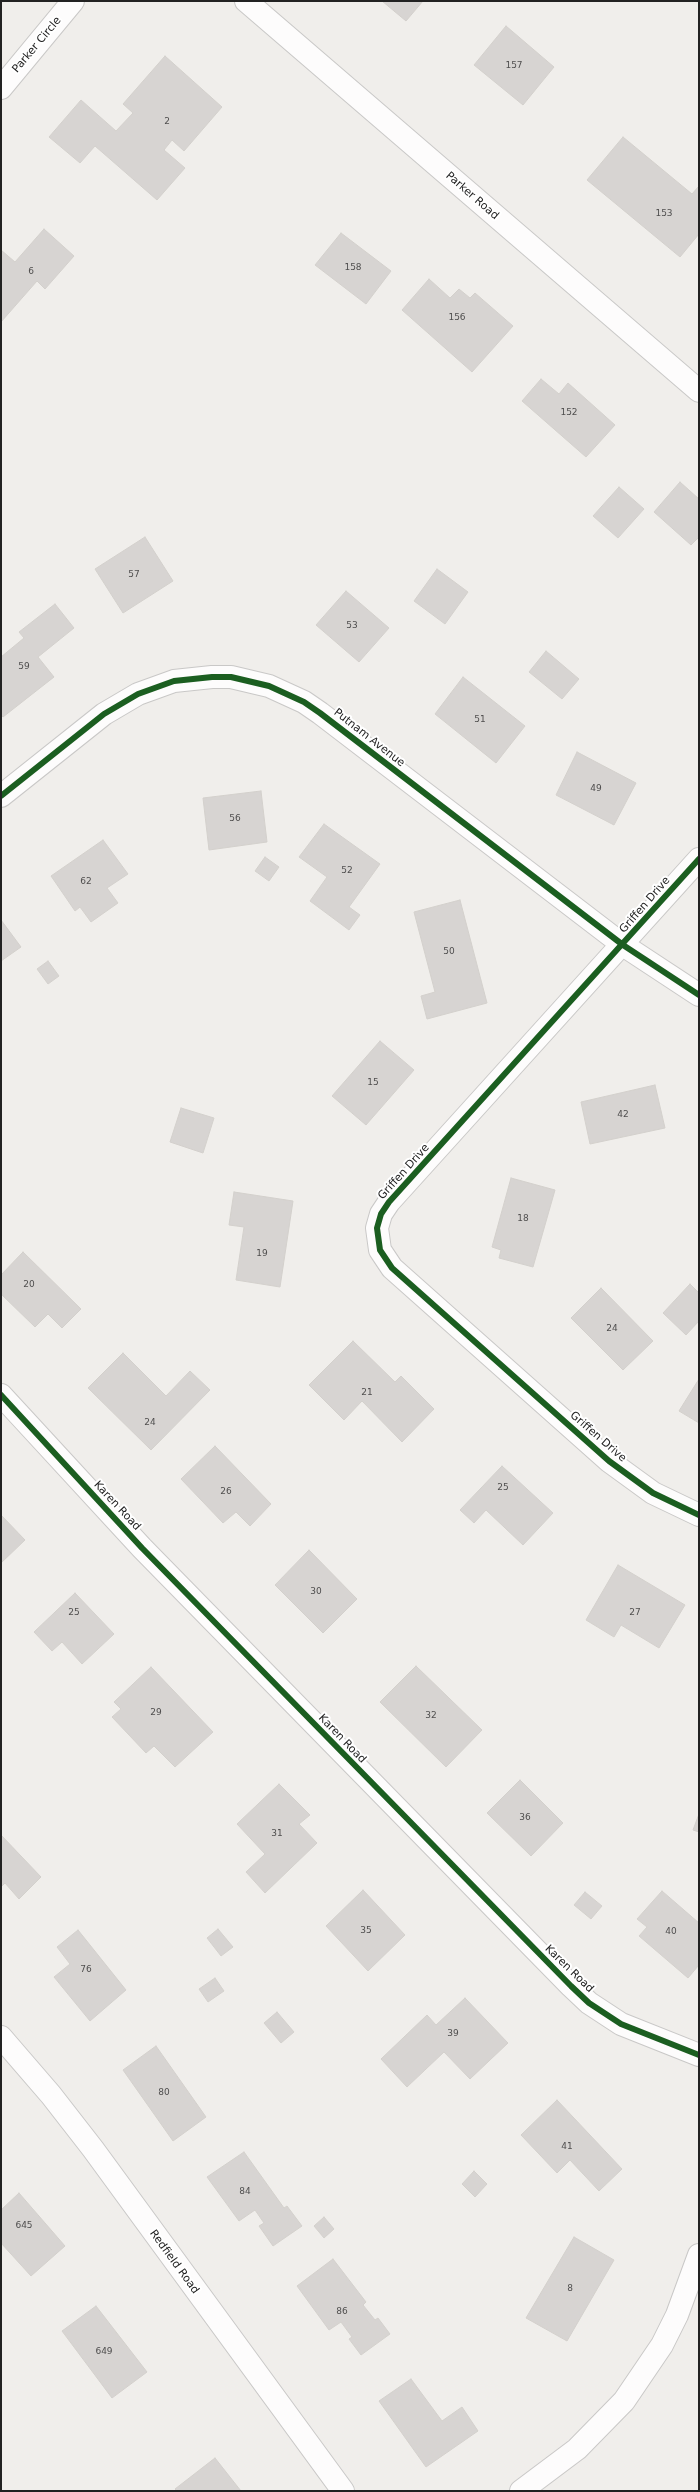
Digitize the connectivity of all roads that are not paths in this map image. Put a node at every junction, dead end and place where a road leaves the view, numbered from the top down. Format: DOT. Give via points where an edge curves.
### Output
graph roads {
  1 [pos="73,1"];
  2 [pos="246,1"];
  3 [pos="1,88"];
  4 [pos="699,392"];
  5 [pos="1,796"];
  6 [pos="699,859"];
  7 [pos="623,945"];
  8 [pos="699,995"];
  9 [pos="1,1395"];
  10 [pos="699,1515"];
  11 [pos="1,2037"];
  12 [pos="699,2055"];
  13 [pos="699,2255"];
  14 [pos="343,2491"];
  15 [pos="520,2491"];
  1 -- 3 [label="street, Parker Circle"];
  2 -- 4 [label="street, Parker Road"];
  5 -- 7 [label="street, Putnam Avenue" via="104,714 155,686 193,678 231,677 251,681 287,693 320,713"];
  6 -- 7 [label="street, Griffen Drive"];
  7 -- 8 [label="street, Putnam Avenue"];
  7 -- 10 [label="street, Griffen Drive" via="389,1202 378,1221 378,1243 392,1268 608,1461 653,1493"];
  9 -- 12 [label="street, Karen Road" via="142,1548 575,1990 589,2003 622,2024"];
  11 -- 14 [label="street, Redfield Road" via="51,2095 93,2150"];
  13 -- 15 [label="street" via="677,2315 665,2339 632,2390 577,2449"];
}
